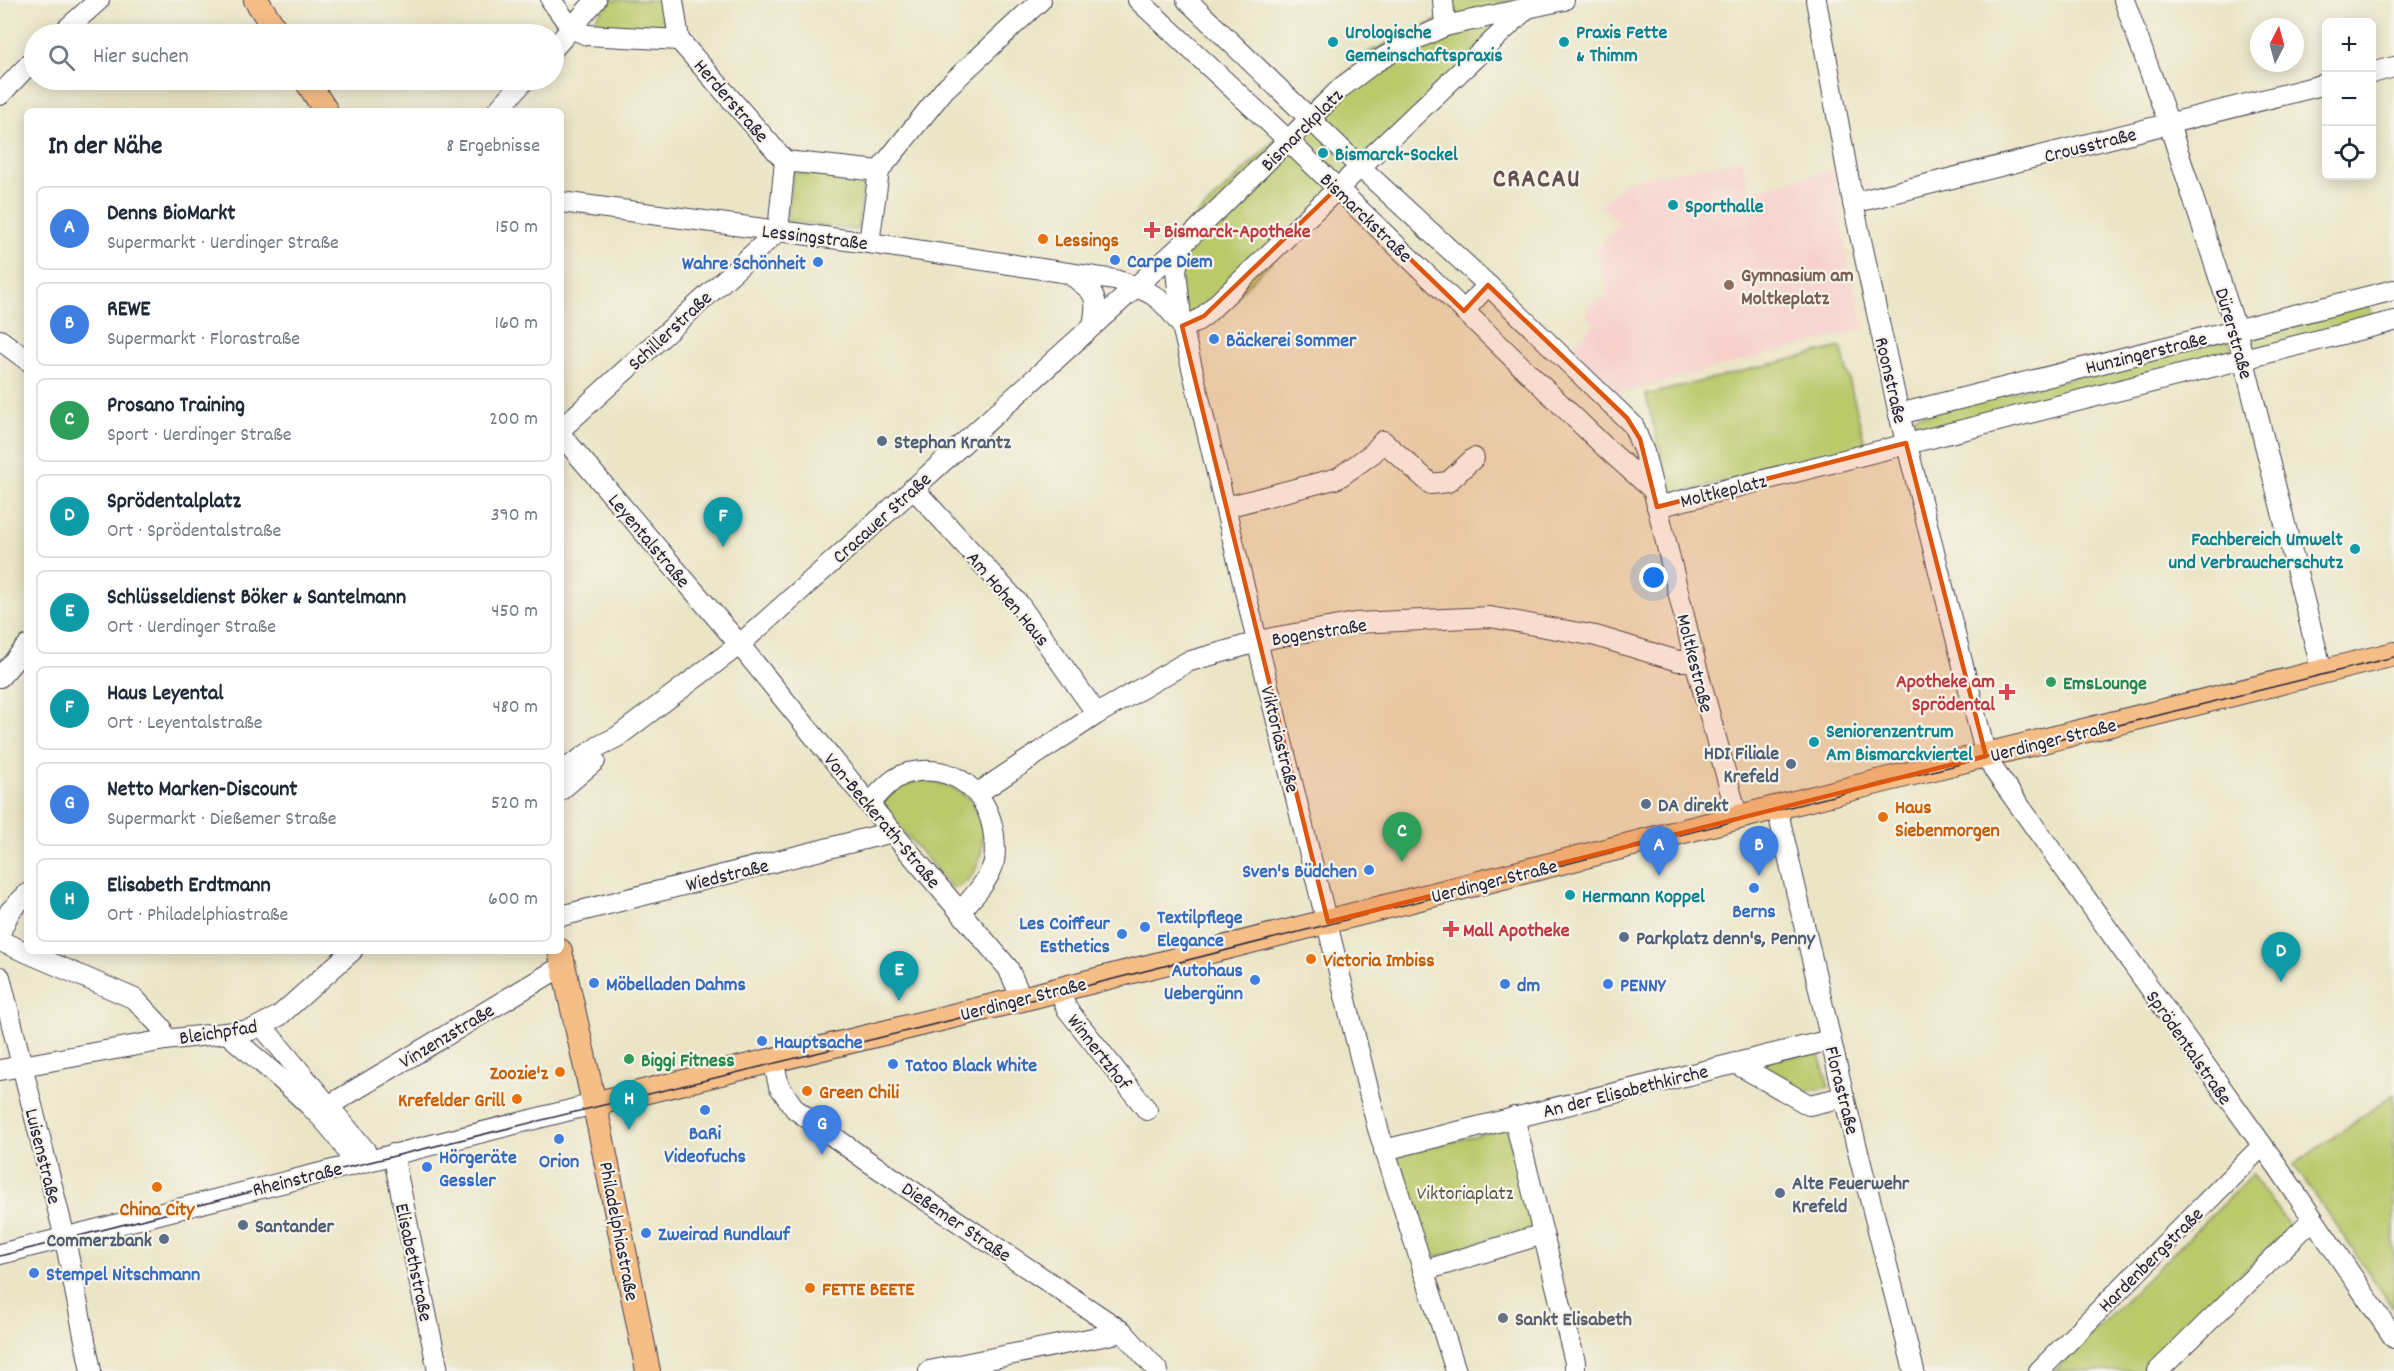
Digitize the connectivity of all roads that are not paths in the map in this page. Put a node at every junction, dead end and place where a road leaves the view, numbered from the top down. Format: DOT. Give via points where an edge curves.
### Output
graph roads {
  1 [pos="99,0"];
  2 [pos="256,0"];
  3 [pos="551,0"];
  4 [pos="596,0"];
  5 [pos="673,0"];
  6 [pos="1041,0"];
  7 [pos="1138,0"];
  8 [pos="1187,0"];
  9 [pos="1443,0"];
  10 [pos="1564,0"];
  11 [pos="1816,0"];
  12 [pos="2124,0"];
  13 [pos="1526,5"];
  14 [pos="72,24"];
  15 [pos="272,24"];
  16 [pos="1445,26"];
  17 [pos="571,28"];
  18 [pos="564,36"];
  19 [pos="679,40"];
  20 [pos="2394,67"];
  21 [pos="24,70"];
  22 [pos="2376,72"];
  23 [pos="2322,85"];
  24 [pos="312,90"];
  25 [pos="516,90"];
  26 [pos="0,95"];
  27 [pos="324,108"];
  28 [pos="500,108"];
  29 [pos="1310,119"];
  30 [pos="2169,124"];
  31 [pos="1289,142"];
  32 [pos="785,161"];
  33 [pos="1359,166"];
  34 [pos="879,171"];
  35 [pos="1337,188"];
  36 [pos="564,202"];
  37 [pos="1853,203"];
  38 [pos="778,231"];
  39 [pos="869,243"];
  40 [pos="1183,244"];
  41 [pos="1069,273"];
  42 [pos="1488,285"];
  43 [pos="1136,286"];
  44 [pos="2394,290"];
  45 [pos="1464,311"];
  46 [pos="2394,321"];
  47 [pos="1093,326"];
  48 [pos="1182,326"];
  49 [pos="2236,329"];
  50 [pos="0,340"];
  51 [pos="24,358"];
  52 [pos="2243,358"];
  53 [pos="1608,400"];
  54 [pos="1899,414"];
  55 [pos="564,426"];
  56 [pos="564,439"];
  57 [pos="1906,443"];
  58 [pos="1474,458"];
  59 [pos="913,488"];
  60 [pos="1655,499"];
  61 [pos="1226,507"];
  62 [pos="1257,641"];
  63 [pos="739,645"];
  64 [pos="24,649"];
  65 [pos="2394,654"];
  66 [pos="1695,661"];
  67 [pos="2322,672"];
  68 [pos="0,676"];
  69 [pos="1097,714"];
  70 [pos="617,737"];
  71 [pos="564,755"];
  72 [pos="1986,756"];
  73 [pos="581,757"];
  74 [pos="564,770"];
  75 [pos="564,788"];
  76 [pos="978,793"];
  77 [pos="869,804"];
  78 [pos="1777,808"];
  79 [pos="1738,819"];
  80 [pos="892,832"];
  81 [pos="24,897"];
  82 [pos="960,912"];
  83 [pos="564,915"];
  84 [pos="1328,922"];
  85 [pos="0,933"];
  86 [pos="0,941"];
  87 [pos="24,951"];
  88 [pos="30,954"];
  89 [pos="349,954"];
  90 [pos="562,958"];
  91 [pos="0,977"];
  92 [pos="1058,989"];
  93 [pos="1022,999"];
  94 [pos="262,1026"];
  95 [pos="227,1033"];
  96 [pos="165,1040"];
  97 [pos="1830,1040"];
  98 [pos="772,1060"];
  99 [pos="1735,1063"];
  100 [pos="22,1065"];
  101 [pos="0,1070"];
  102 [pos="1844,1097"];
  103 [pos="594,1104"];
  104 [pos="328,1106"];
  105 [pos="1147,1110"];
  106 [pos="1514,1117"];
  107 [pos="2261,1147"];
  108 [pos="1384,1150"];
  109 [pos="393,1154"];
  110 [pos="360,1162"];
  111 [pos="2313,1219"];
  112 [pos="1543,1234"];
  113 [pos="64,1237"];
  114 [pos="0,1254"];
  115 [pos="1423,1271"];
  116 [pos="1123,1332"];
  117 [pos="2394,1338"];
  118 [pos="997,1365"];
  119 [pos="92,1371"];
  120 [pos="438,1371"];
  121 [pos="648,1371"];
  122 [pos="929,1371"];
  123 [pos="1158,1371"];
  124 [pos="1456,1371"];
  125 [pos="1575,1371"];
  126 [pos="1914,1371"];
  127 [pos="2039,1371"];
  128 [pos="2158,1371"];
  1 -- 14 [label="street"];
  2 -- 15 [label="main road"];
  3 -- 17 [label="street"];
  4 -- 17 [label="street"];
  5 -- 19 [label="street"];
  6 -- 34 [label="street" via="944,90"];
  7 -- 31 [label="street, Bismarckstraße"];
  8 -- 29 [label="street, Bismarckstraße"];
  9 -- 16 [label="street"];
  10 -- 13 [label="street, Bismarckplatz"];
  11 -- 37 [label="street, Roonstraße"];
  12 -- 30 [label="street, Dürerstraße"];
  13 -- 16 [label="street, Bismarckplatz"];
  13 -- 33 [label="street"];
  16 -- 29 [label="street, Bismarckplatz" via="1374,63 1342,87"];
  17 -- 18 [label="street"];
  17 -- 19 [label="street" via="587,35"];
  19 -- 32 [label="street, Herderstraße"];
  20 -- 22 [label="street"];
  21 -- 26 [label="street"];
  23 -- 30 [label="street, Crousstraße"];
  24 -- 27 [label="main road"];
  25 -- 28 [label="street"];
  29 -- 31 [label="street, Bismarckplatz"];
  29 -- 33 [label="street, Bismarckstraße"];
  30 -- 37 [label="street, Crousstraße"];
  30 -- 49 [label="street, Dürerstraße"];
  31 -- 35 [label="street, Bismarckstraße"];
  31 -- 40 [label="street, Bismarckplatz"];
  32 -- 34 [label="street"];
  32 -- 38 [label="street"];
  33 -- 35 [label="street"];
  33 -- 42 [label="street, Bismarckstraße"];
  34 -- 39 [label="street"];
  35 -- 45 [label="street, Bismarckstraße"];
  35 -- 48 [label="street" via="1204,316"];
  36 -- 38 [label="street, Lessingstraße"];
  37 -- 54 [label="street, Roonstraße"];
  38 -- 39 [label="street, Lessingstraße"];
  38 -- 55 [label="street, Schillerstraße"];
  39 -- 41 [label="street, Lessingstraße"];
  40 -- 43 [label="street, Bismarckplatz"];
  40 -- 48 [label="street, Viktoriastraße" via="1176,270"];
  41 -- 43 [label="street, Lessingstraße"];
  41 -- 47 [label="street" via="1096,298"];
  42 -- 45 [label="street"];
  42 -- 53 [label="street, Bismarckstraße"];
  43 -- 47 [label="street, Cracauer Straße"];
  43 -- 48 [label="street, Viktoriastraße" via="1166,304"];
  44 -- 49 [label="street, Hunzingerstraße"];
  45 -- 60 [label="street, Bismarckstraße"];
  46 -- 52 [label="street, Hunzingerstraße"];
  47 -- 59 [label="street, Cracauer Straße"];
  48 -- 61 [label="street, Viktoriastraße"];
  49 -- 52 [label="street, Dürerstraße"];
  49 -- 54 [label="street, Hunzingerstraße"];
  50 -- 51 [label="street"];
  52 -- 57 [label="street, Hunzingerstraße"];
  52 -- 67 [label="street, Dürerstraße"];
  53 -- 60 [label="street, Moltkeplatz" via="1627,418 1640,439"];
  54 -- 57 [label="street, Roonstraße"];
  56 -- 63 [label="street, Leyentalstraße"];
  57 -- 60 [label="street, Moltkeplatz"];
  57 -- 72 [label="street, Roonstraße"];
  58 -- 61 [label="street" via="1448,482 1431,484 1383,441 1338,478"];
  59 -- 63 [label="street, Cracauer Straße"];
  59 -- 69 [label="street, Am Hohen Haus" via="1019,604"];
  60 -- 66 [label="street, Moltkestraße"];
  61 -- 62 [label="street, Viktoriastraße"];
  62 -- 66 [label="street, Bogenstraße" via="1355,623 1490,617 1596,636 1678,661"];
  62 -- 69 [label="street, Bogenstraße" via="1187,662"];
  62 -- 84 [label="street, Viktoriastraße"];
  63 -- 70 [label="street, Cracauer Straße"];
  63 -- 77 [label="street, Von-Beckerath-Straße"];
  64 -- 68 [label="street"];
  65 -- 67 [label="main road, Uerdinger Straße"];
  66 -- 79 [label="street, Moltkestraße"];
  67 -- 72 [label="main road, Uerdinger Straße"];
  69 -- 76 [label="street, Bogenstraße"];
  70 -- 73 [label="street, Cracauer Straße"];
  70 -- 75 [label="street, Cracauer Straße"];
  71 -- 73 [label="street"];
  72 -- 78 [label="main road, Uerdinger Straße"];
  72 -- 107 [label="street, Sprödentalstraße"];
  73 -- 74 [label="street, Cracauer Straße"];
  76 -- 77 [label="street" via="959,779 934,770 906,773 888,784"];
  76 -- 82 [label="street" via="993,820 993,866 981,888"];
  77 -- 80 [label="street, Von-Beckerath-Straße"];
  78 -- 79 [label="main road, Uerdinger Straße"];
  78 -- 97 [label="street, Florastraße"];
  79 -- 84 [label="main road, Uerdinger Straße"];
  80 -- 82 [label="street, Von-Beckerath-Straße"];
  80 -- 83 [label="street, Wiedstraße"];
  81 -- 85 [label="street" via="10,911"];
  82 -- 93 [label="street, Von-Beckerath-Straße" via="1008,968"];
  84 -- 92 [label="main road, Uerdinger Straße"];
  84 -- 108 [label="street, Viktoriastraße"];
  86 -- 87 [label="street"];
  88 -- 96 [label="street" via="135,999 161,1027"];
  89 -- 94 [label="street, Bleichpfad" via="279,1016"];
  90 -- 103 [label="main road, Philadelphiastraße"];
  90 -- 104 [label="street, Vinzenzstraße"];
  91 -- 100 [label="street, Luisenstraße"];
  92 -- 93 [label="main road, Uerdinger Straße"];
  92 -- 105 [label="street, Winnertzhof" via="1067,1009"];
  93 -- 98 [label="main road, Uerdinger Straße"];
  94 -- 95 [label="street, Bleichpfad"];
  94 -- 104 [label="street"];
  95 -- 96 [label="street, Bleichpfad"];
  95 -- 110 [label="street" via="306,1103"];
  96 -- 100 [label="street, Bleichpfad"];
  97 -- 99 [label="street, An der Elisabethkirche"];
  97 -- 102 [label="street, Florastraße"];
  98 -- 103 [label="main road, Uerdinger Straße"];
  98 -- 116 [label="street, Dießemer Straße" via="780,1086 795,1109"];
  99 -- 102 [label="street, An der Elisabethkirche" via="1809,1105"];
  99 -- 106 [label="street, An der Elisabethkirche"];
  100 -- 101 [label="street, Bleichpfad"];
  100 -- 113 [label="street, Luisenstraße"];
  102 -- 126 [label="street, Florastraße"];
  103 -- 109 [label="street, Rheinstraße"];
  103 -- 121 [label="main road, Philadelphiastraße"];
  104 -- 110 [label="street" via="364,1150"];
  106 -- 108 [label="street"];
  106 -- 112 [label="street"];
  107 -- 111 [label="street, Sprödentalstraße"];
  107 -- 127 [label="street, Hardenbergstraße"];
  108 -- 115 [label="street"];
  109 -- 110 [label="street, Rheinstraße"];
  109 -- 120 [label="street, Elisabethstraße"];
  110 -- 113 [label="street, Rheinstraße"];
  111 -- 117 [label="street, Sprödentalstraße"];
  111 -- 128 [label="street"];
  112 -- 115 [label="street"];
  112 -- 125 [label="street"];
  113 -- 114 [label="street, Rheinstraße"];
  113 -- 119 [label="street, Luisenstraße"];
  115 -- 124 [label="street"];
  116 -- 118 [label="street"];
  116 -- 123 [label="street, Dießemer Straße"];
  118 -- 122 [label="street"];
}
